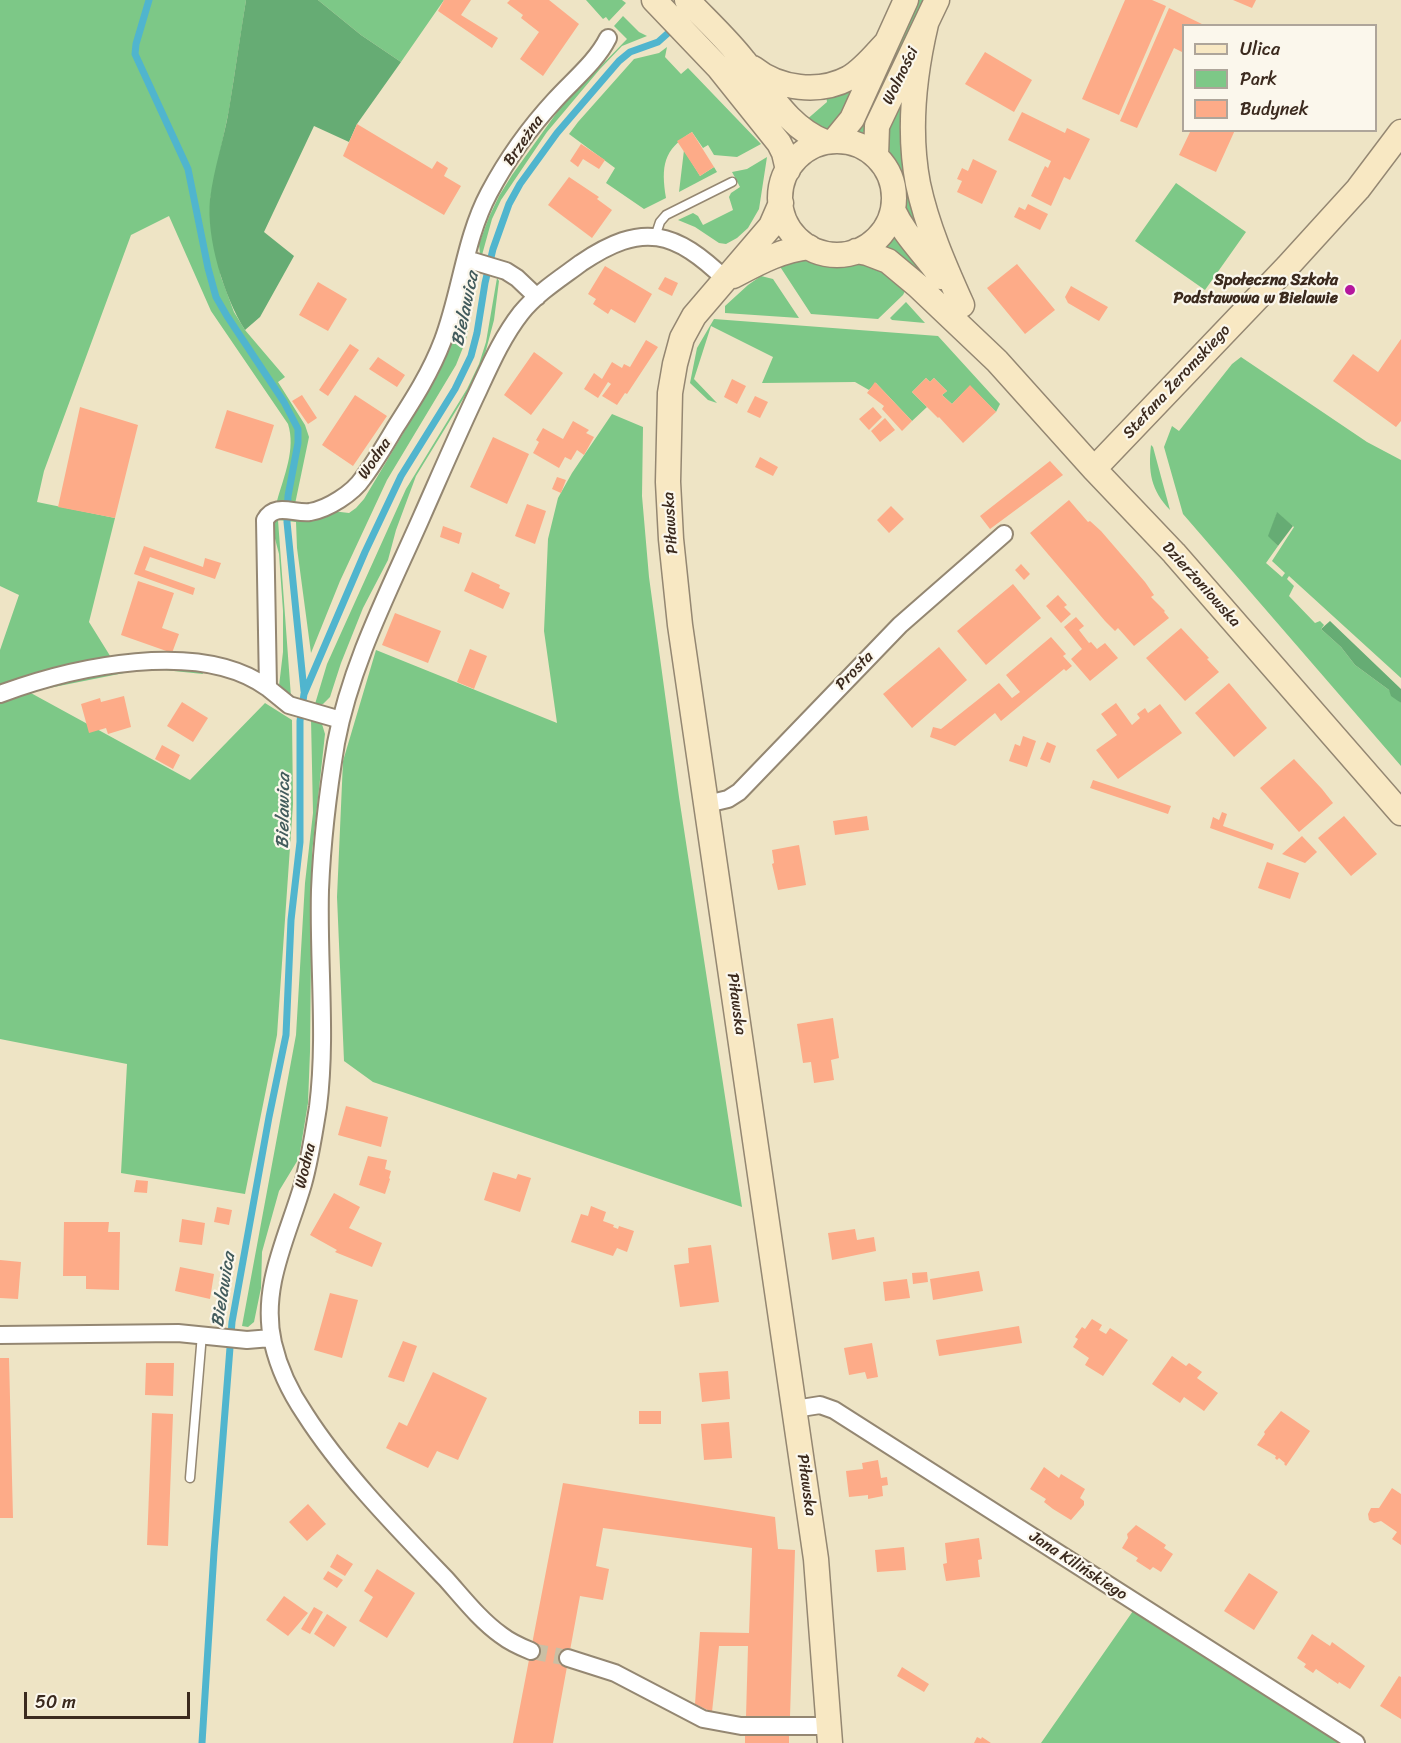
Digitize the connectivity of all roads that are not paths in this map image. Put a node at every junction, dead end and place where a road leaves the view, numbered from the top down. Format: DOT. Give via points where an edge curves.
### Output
graph roads {
  1 [pos="687,0"];
  2 [pos="906,0"];
  3 [pos="937,0"];
  4 [pos="658,4"];
  5 [pos="926,24"];
  6 [pos="699,29"];
  7 [pos="608,38"];
  8 [pos="886,44"];
  9 [pos="744,60"];
  10 [pos="1401,132"];
  11 [pos="829,142"];
  12 [pos="876,156"];
  13 [pos="788,170"];
  14 [pos="732,182"];
  15 [pos="781,203"];
  16 [pos="893,210"];
  17 [pos="655,237"];
  18 [pos="809,247"];
  19 [pos="856,251"];
  20 [pos="473,261"];
  21 [pos="726,280"];
  22 [pos="537,297"];
  23 [pos="962,304"];
  24 [pos="998,361"];
  25 [pos="1094,469"];
  26 [pos="1004,534"];
  27 [pos="268,688"];
  28 [pos="0,694"];
  29 [pos="341,720"];
  30 [pos="707,804"];
  31 [pos="1401,813"];
  32 [pos="209,1334"];
  33 [pos="0,1335"];
  34 [pos="272,1338"];
  35 [pos="795,1408"];
  36 [pos="190,1478"];
  37 [pos="531,1651"];
  38 [pos="568,1658"];
  39 [pos="829,1734"];
  40 [pos="1356,1743"];
  1 -- 6 [label="street"];
  2 -- 8 [label="street, Wolności"];
  3 -- 5 [label="street, Wolności"];
  4 -- 6 [label="street"];
  5 -- 12 [label="street, Wolności" via="877,126"];
  5 -- 23 [label="street" via="914,108 916,171 932,234"];
  6 -- 9 [label="street"];
  6 -- 13 [label="street" via="737,89 779,143"];
  7 -- 20 [label="street, Brzeżna" via="601,52 537,121 495,183 481,210"];
  8 -- 9 [label="street" via="849,78 818,87 782,84"];
  8 -- 11 [label="street, Wolności" via="852,119"];
  9 -- 11 [label="street" via="794,122 809,135"];
  10 -- 25 [label="street, Stefana Żeromskiego" via="1358,189 1287,267"];
  11 -- 12 [label="street" via="856,144"];
  11 -- 13 [label="street" via="803,152"];
  12 -- 16 [label="street" via="891,178"];
  13 -- 15 [label="street"];
  14 -- 17 [label="lane" via="666,215"];
  15 -- 18 [label="street" via="786,223"];
  15 -- 21 [label="street, Piławska" via="771,226"];
  16 -- 19 [label="street" via="883,232"];
  16 -- 23 [label="street, Dzierżoniowska" via="900,226"];
  17 -- 21 [label="street, Wodna" via="686,246"];
  17 -- 22 [label="street, Wodna" via="637,238 607,248"];
  18 -- 19 [label="street" via="832,255"];
  18 -- 21 [label="street, Piławska" via="775,255"];
  19 -- 24 [label="street, Dzierżoniowska" via="888,261"];
  20 -- 22 [label="street" via="517,278"];
  20 -- 27 [label="street, Wodna" via="433,364 363,479 351,491 312,511 278,510 269,514 264,525"];
  21 -- 30 [label="street, Piławska" via="684,333 669,400 671,539"];
  22 -- 29 [label="street, Wodna" via="505,336 468,412 363,652"];
  23 -- 24 [label="street, Dzierżoniowska"];
  24 -- 25 [label="street, Dzierżoniowska"];
  25 -- 31 [label="street, Dzierżoniowska" via="1174,553"];
  26 -- 30 [label="street, Prosta" via="900,625 740,792 728,800"];
  27 -- 28 [label="street" via="222,667 157,661 120,663"];
  27 -- 29 [label="street" via="291,706"];
  29 -- 34 [label="street, Wodna" via="322,849 318,1099 303,1184 272,1281"];
  30 -- 35 [label="street, Piławska"];
  32 -- 33 [label="street"];
  32 -- 34 [label="street" via="247,1340"];
  32 -- 36 [label="lane"];
  34 -- 37 [label="street, Wodna" via="292,1393 345,1467 494,1630"];
  35 -- 39 [label="street, Piławska" via="819,1584"];
  35 -- 40 [label="street, Jana Kilińskiego" via="820,1405 834,1410"];
  38 -- 39 [label="street" via="615,1673 703,1719"];
}
